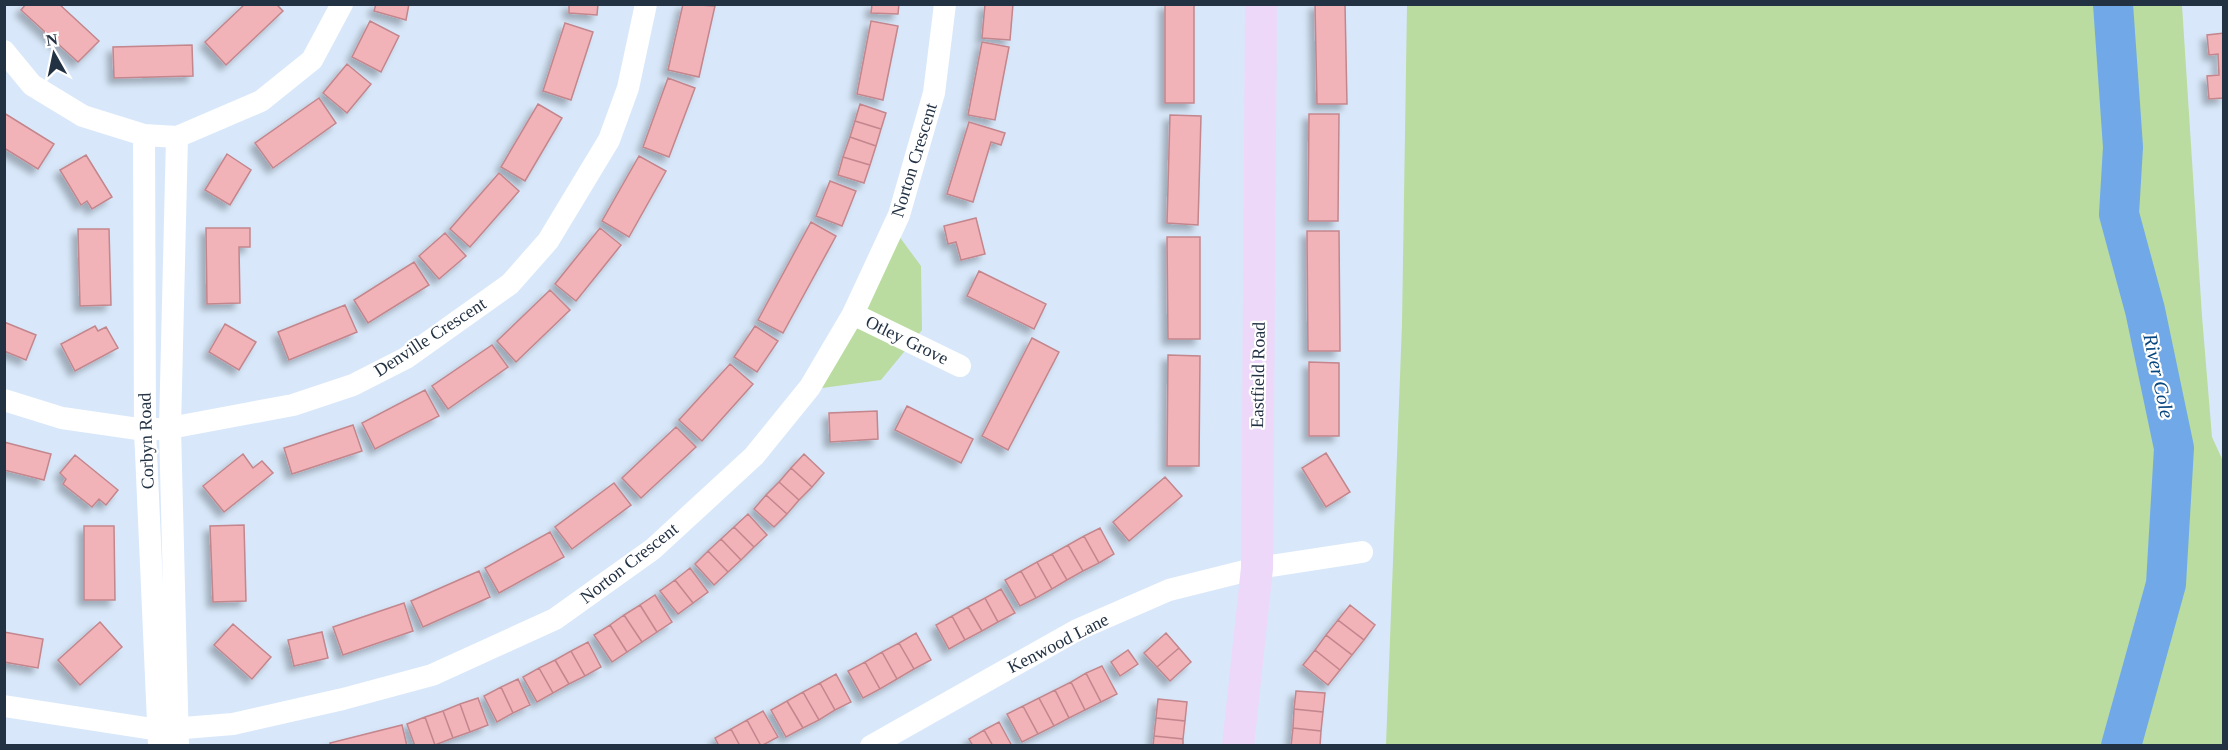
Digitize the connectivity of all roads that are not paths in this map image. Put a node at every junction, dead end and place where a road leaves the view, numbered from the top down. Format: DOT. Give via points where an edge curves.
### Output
graph roads {
  1 [pos="342,4"];
  2 [pos="645,4"];
  3 [pos="945,4"];
  4 [pos="1262,4"];
  5 [pos="4,51"];
  6 [pos="144,135"];
  7 [pos="177,137"];
  8 [pos="853,314"];
  9 [pos="960,366"];
  10 [pos="4,400"];
  11 [pos="170,428"];
  12 [pos="145,430"];
  13 [pos="1362,552"];
  14 [pos="1257,567"];
  15 [pos="4,706"];
  16 [pos="169,737"];
  17 [pos="871,746"];
  18 [pos="1238,746"];
  1 -- 7 [label="street" via="312,60 261,101"];
  2 -- 11 [label="street, Denville Crescent" via="628,88 609,140 548,241 510,284 406,357 353,385 293,405"];
  3 -- 8 [label="street, Norton Crescent" via="934,93 899,214"];
  4 -- 14 [label="street, Eastfield Road"];
  5 -- 6 [label="street" via="32,85 82,116"];
  6 -- 7 [label="street"];
  6 -- 12 [label="street, Corbyn Road"];
  7 -- 11 [label="street, Corbyn Road"];
  8 -- 9 [label="street, Otley Grove"];
  8 -- 16 [label="street, Norton Crescent" via="810,387 754,456 653,549 555,619 432,675"];
  10 -- 12 [label="street, Denville Crescent" via="62,418"];
  11 -- 12 [label="street, Denville Crescent"];
  11 -- 16 [label="street, Corbyn Road"];
  12 -- 16 [label="street, Corbyn Road"];
  13 -- 14 [label="street, Kenwood Lane"];
  14 -- 17 [label="street, Kenwood Lane" via="1169,590 1077,630"];
  14 -- 18 [label="street, Eastfield Road"];
  15 -- 16 [label="street, Norton Crescent"];
}
